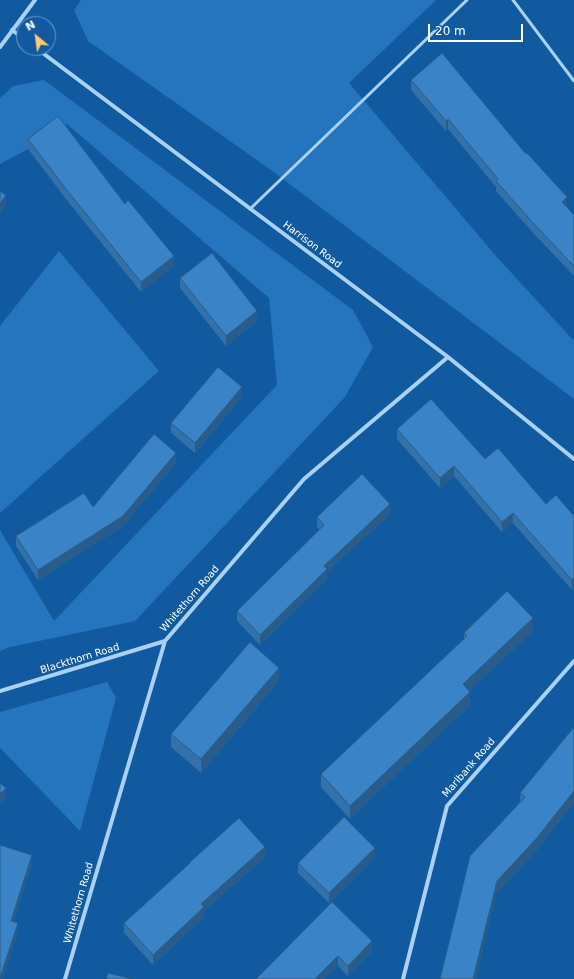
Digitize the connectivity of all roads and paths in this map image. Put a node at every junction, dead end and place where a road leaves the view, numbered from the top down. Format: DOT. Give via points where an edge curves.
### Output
graph roads {
  1 [pos="34,0"];
  2 [pos="467,0"];
  3 [pos="513,0"];
  4 [pos="12,30"];
  5 [pos="16,33"];
  6 [pos="0,48"];
  7 [pos="47,56"];
  8 [pos="574,81"];
  9 [pos="250,209"];
  10 [pos="448,357"];
  11 [pos="574,459"];
  12 [pos="165,641"];
  13 [pos="574,661"];
  14 [pos="0,691"];
  15 [pos="65,979"];
  16 [pos="403,979"];
  1 -- 4 [label="street"];
  2 -- 9 [label="lane"];
  3 -- 8 [label="lane"];
  4 -- 5 [label="street"];
  4 -- 6 [label="street"];
  7 -- 9 [label="street, Harrison Road"];
  9 -- 10 [label="street, Harrison Road"];
  10 -- 11 [label="street, Harrison Road"];
  10 -- 12 [label="street, Whitethorn Road" via="304,479"];
  12 -- 14 [label="street, Blackthorn Road"];
  12 -- 15 [label="street, Whitethorn Road"];
  13 -- 16 [label="street, Marlbank Road" via="447,806"];
}
